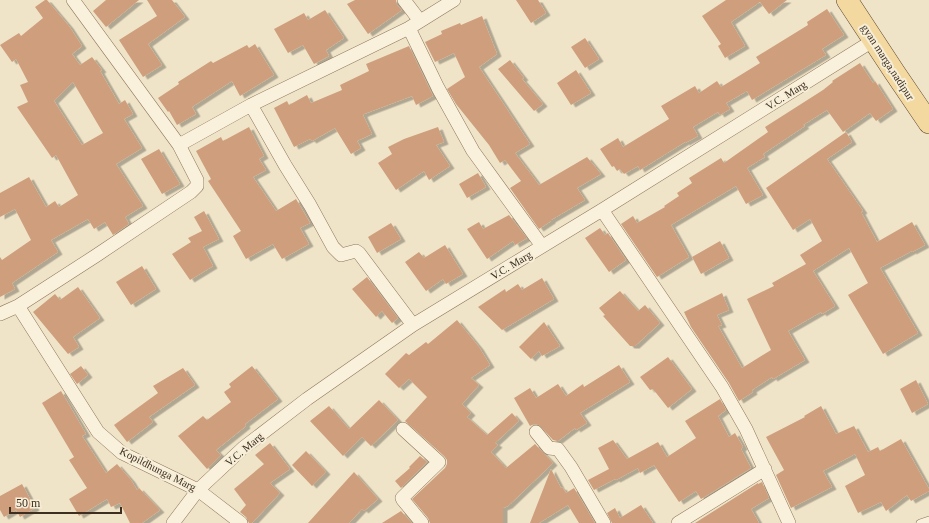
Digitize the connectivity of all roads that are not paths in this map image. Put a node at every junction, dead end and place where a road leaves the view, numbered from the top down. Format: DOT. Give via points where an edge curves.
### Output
graph roads {
  1 [pos="73,0"];
  2 [pos="404,0"];
  3 [pos="454,0"];
  4 [pos="847,0"];
  5 [pos="420,21"];
  6 [pos="409,28"];
  7 [pos="874,40"];
  8 [pos="251,105"];
  9 [pos="929,123"];
  10 [pos="179,145"];
  11 [pos="602,210"];
  12 [pos="542,246"];
  13 [pos="18,306"];
  14 [pos="0,314"];
  15 [pos="413,325"];
  16 [pos="403,429"];
  17 [pos="536,432"];
  18 [pos="765,469"];
  19 [pos="198,490"];
  20 [pos="929,520"];
  21 [pos="173,523"];
  22 [pos="241,523"];
  23 [pos="422,523"];
  24 [pos="604,523"];
  25 [pos="678,523"];
  26 [pos="789,523"];
  27 [pos="920,523"];
  1 -- 10 [label="street"];
  2 -- 5 [label="street"];
  3 -- 5 [label="street"];
  4 -- 7 [label="main road, gyan marga,nadipur"];
  5 -- 6 [label="street"];
  6 -- 8 [label="street"];
  6 -- 12 [label="street" via="473,151"];
  7 -- 9 [label="main road, gyan marga,nadipur"];
  7 -- 11 [label="street, V.C. Marg"];
  8 -- 10 [label="street"];
  8 -- 15 [label="street" via="333,247 341,255 359,253"];
  10 -- 13 [label="street" via="197,180 197,186 97,256"];
  11 -- 12 [label="street, V.C. Marg"];
  11 -- 18 [label="street" via="722,387"];
  12 -- 15 [label="street, V.C. Marg"];
  13 -- 14 [label="street"];
  13 -- 19 [label="street, Kopildhunga Marg" via="98,432 122,453"];
  15 -- 19 [label="street, V.C. Marg" via="307,399 249,444"];
  16 -- 23 [label="street" via="439,462 402,498"];
  17 -- 24 [label="street" via="552,450 558,449"];
  18 -- 25 [label="street"];
  18 -- 26 [label="street"];
  19 -- 21 [label="street, V.C. Marg"];
  19 -- 22 [label="street, Kopildhunga Marg"];
  20 -- 27 [label="lane"];
}
